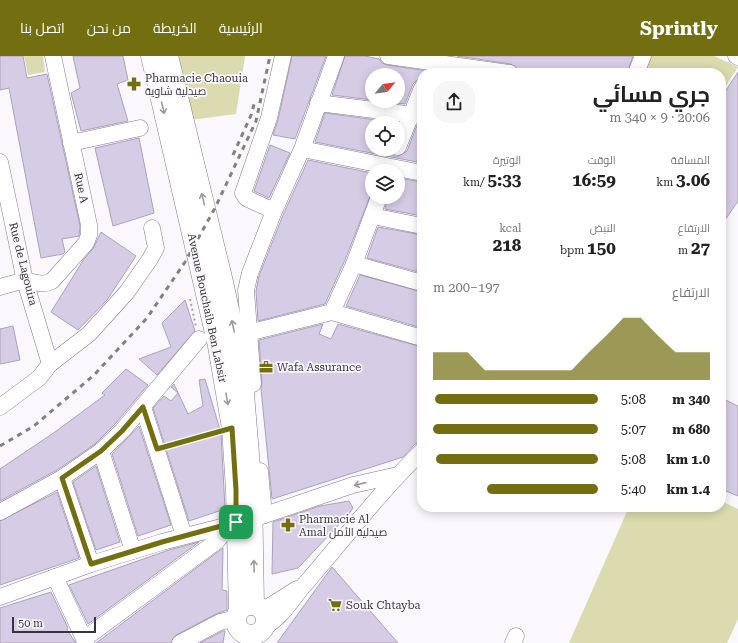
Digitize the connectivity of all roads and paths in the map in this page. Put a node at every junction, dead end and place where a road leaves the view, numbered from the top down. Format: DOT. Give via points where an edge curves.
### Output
graph roads {
  1 [pos="53,56"];
  2 [pos="151,56"];
  3 [pos="168,56"];
  4 [pos="283,56"];
  5 [pos="336,56"];
  6 [pos="388,56"];
  7 [pos="642,56"];
  8 [pos="432,64"];
  9 [pos="467,68"];
  10 [pos="638,68"];
  11 [pos="318,103"];
  12 [pos="417,115"];
  13 [pos="140,128"];
  14 [pos="405,136"];
  15 [pos="71,142"];
  16 [pos="302,149"];
  17 [pos="0,162"];
  18 [pos="367,164"];
  19 [pos="405,171"];
  20 [pos="417,172"];
  21 [pos="376,204"];
  22 [pos="274,211"];
  23 [pos="372,216"];
  24 [pos="417,225"];
  25 [pos="152,228"];
  26 [pos="354,264"];
  27 [pos="25,281"];
  28 [pos="417,282"];
  29 [pos="0,287"];
  30 [pos="332,312"];
  31 [pos="248,333"];
  32 [pos="417,337"];
  33 [pos="199,339"];
  34 [pos="50,364"];
  35 [pos="0,407"];
  36 [pos="143,407"];
  37 [pos="232,428"];
  38 [pos="157,449"];
  39 [pos="101,451"];
  40 [pos="417,456"];
  41 [pos="398,475"];
  42 [pos="62,478"];
  43 [pos="0,512"];
  44 [pos="244,520"];
  45 [pos="184,536"];
  46 [pos="133,551"];
  47 [pos="91,564"];
  48 [pos="55,577"];
  49 [pos="0,597"];
  50 [pos="250,625"];
  51 [pos="85,641"];
  52 [pos="180,643"];
  1 -- 15 [label="street, Rue A"];
  2 -- 37 [label="main road, Avenue Bouchaib Ben Labsir, one-way" via="218,346"];
  44 -- 3 [label="main road, Avenue Bouchaib Ben Labsir, one-way" via="242,370 224,282"];
  4 -- 22 [label="street" via="269,118 243,193 246,198"];
  5 -- 11 [label="street"];
  6 -- 8 [label="street"];
  7 -- 10 [label="street"];
  8 -- 9 [label="street"];
  11 -- 12 [label="street"];
  11 -- 16 [label="street"];
  12 -- 14 [label="street"];
  13 -- 15 [label="street"];
  15 -- 27 [label="street, Rue A" via="89,235 86,243 52,281 37,284"];
  16 -- 18 [label="street"];
  16 -- 22 [label="street"];
  17 -- 27 [label="street, Rue de Lagouira"];
  19 -- 20 [label="street"];
  21 -- 23 [label="street"];
  22 -- 31 [label="street" via="246,290"];
  23 -- 24 [label="street"];
  23 -- 26 [label="street"];
  25 -- 34 [label="street" via="156,248 127,292 89,334"];
  26 -- 28 [label="street"];
  26 -- 30 [label="street"];
  27 -- 29 [label="street"];
  27 -- 34 [label="street, Rue de Lagouira"];
  30 -- 31 [label="street"];
  30 -- 32 [label="street"];
  31 -- 44 [label="street"];
  33 -- 36 [label="street"];
  34 -- 35 [label="street" via="39,378"];
  36 -- 38 [label="street"];
  36 -- 39 [label="street"];
  37 -- 38 [label="path"];
  37 -- 44 [label="main road, Avenue Bouchaib Ben Labsir" via="236,490"];
  38 -- 45 [label="street"];
  39 -- 42 [label="street"];
  39 -- 46 [label="street"];
  40 -- 41 [label="street"];
  41 -- 44 [label="street, one-way" via="353,485"];
  41 -- 50 [label="street" via="304,585 282,615"];
  42 -- 43 [label="street"];
  42 -- 47 [label="street"];
  44 -- 45 [label="street"];
  44 -- 50 [label="main road, Avenue Bouchaib Ben Labsir"];
  44 -- 51 [label="street"];
  45 -- 46 [label="street"];
  46 -- 47 [label="street"];
  47 -- 48 [label="street"];
  48 -- 49 [label="street"];
  48 -- 51 [label="street"];
  50 -- 52 [label="street" via="220,622"];
}
